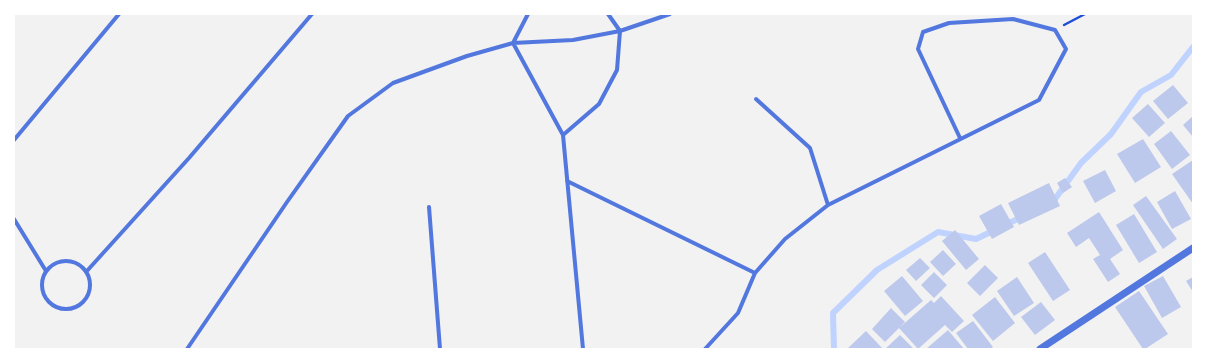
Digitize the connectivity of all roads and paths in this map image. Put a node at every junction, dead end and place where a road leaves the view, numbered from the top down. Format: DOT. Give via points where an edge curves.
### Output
graph roads {
  1 [pos="119,14"];
  2 [pos="312,14"];
  3 [pos="528,14"];
  4 [pos="608,14"];
  5 [pos="670,14"];
  6 [pos="1085,14"];
  7 [pos="1055,30"];
  8 [pos="620,32"];
  9 [pos="513,43"];
  10 [pos="756,99"];
  11 [pos="563,135"];
  12 [pos="960,138"];
  13 [pos="14,140"];
  14 [pos="567,181"];
  15 [pos="828,205"];
  16 [pos="429,207"];
  17 [pos="14,219"];
  18 [pos="1193,248"];
  19 [pos="46,271"];
  20 [pos="86,272"];
  21 [pos="755,273"];
  22 [pos="187,349"];
  23 [pos="440,349"];
  24 [pos="583,349"];
  25 [pos="705,349"];
  26 [pos="1040,349"];
  1 -- 13 [label="street"];
  2 -- 20 [label="street" via="189,158"];
  3 -- 9 [label="street"];
  4 -- 8 [label="street"];
  5 -- 8 [label="street"];
  6 -- 7 [label="path"];
  7 -- 12 [label="street" via="1066,49 1039,100"];
  7 -- 12 [label="street" via="1013,19 948,23 923,32 918,49"];
  8 -- 9 [label="street" via="573,40"];
  8 -- 11 [label="street" via="617,70 599,104"];
  9 -- 11 [label="street"];
  9 -- 22 [label="street" via="466,56 393,84 348,116"];
  10 -- 15 [label="street" via="810,148"];
  11 -- 14 [label="street"];
  12 -- 15 [label="street"];
  14 -- 21 [label="street"];
  14 -- 24 [label="street"];
  15 -- 21 [label="street" via="785,239"];
  16 -- 23 [label="street"];
  17 -- 19 [label="street"];
  18 -- 26 [label="street"];
  19 -- 20 [label="street" via="58,262 74,262"];
  19 -- 20 [label="street" via="42,283 44,296 53,306 65,310 78,306 87,297 90,284"];
  21 -- 25 [label="street" via="738,313"];
}
